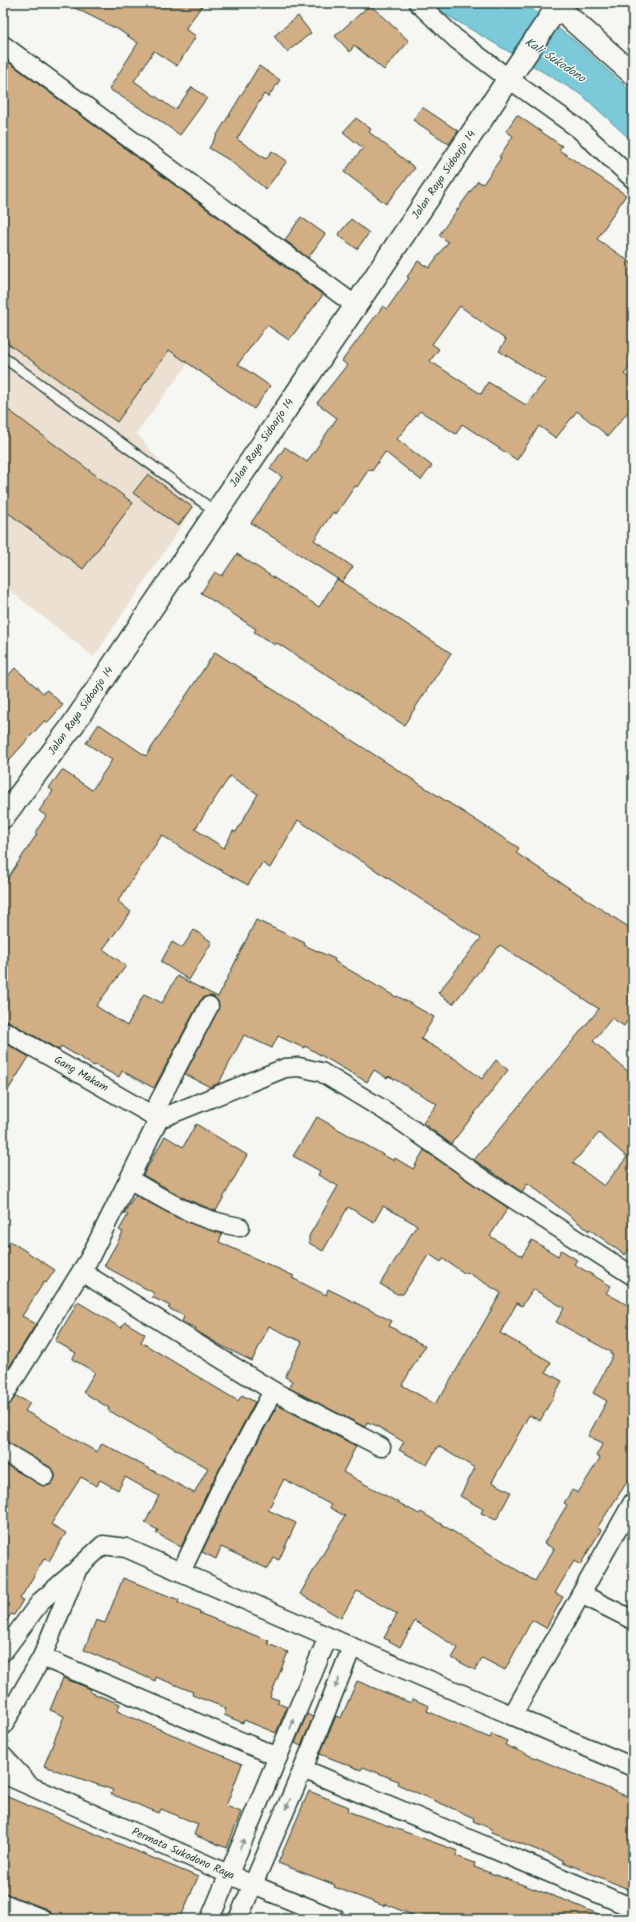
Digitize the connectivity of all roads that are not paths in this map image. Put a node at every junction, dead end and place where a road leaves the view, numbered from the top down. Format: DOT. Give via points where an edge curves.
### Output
graph roads {
  1 [pos="418,3"];
  2 [pos="555,7"];
  3 [pos="3,45"];
  4 [pos="513,73"];
  5 [pos="633,74"];
  6 [pos="633,179"];
  7 [pos="356,306"];
  8 [pos="3,357"];
  9 [pos="216,512"];
  10 [pos="3,817"];
  11 [pos="209,1006"];
  12 [pos="3,1030"];
  13 [pos="155,1117"];
  14 [pos="129,1178"];
  15 [pos="240,1227"];
  16 [pos="82,1272"];
  17 [pos="633,1276"];
  18 [pos="273,1390"];
  19 [pos="3,1397"];
  20 [pos="381,1447"];
  21 [pos="3,1451"];
  22 [pos="44,1476"];
  23 [pos="633,1502"];
  24 [pos="78,1568"];
  25 [pos="180,1572"];
  26 [pos="581,1594"];
  27 [pos="633,1620"];
  28 [pos="328,1637"];
  29 [pos="352,1647"];
  30 [pos="3,1652"];
  31 [pos="42,1657"];
  32 [pos="512,1716"];
  33 [pos="3,1726"];
  34 [pos="3,1756"];
  35 [pos="278,1757"];
  36 [pos="633,1767"];
  37 [pos="303,1769"];
  38 [pos="3,1774"];
  39 [pos="31,1786"];
  40 [pos="230,1874"];
  41 [pos="253,1884"];
  42 [pos="3,1902"];
  43 [pos="633,1908"];
  44 [pos="43,1919"];
  45 [pos="210,1919"];
  46 [pos="238,1919"];
  47 [pos="336,1919"];
  1 -- 4 [label="street" via="456,39"];
  2 -- 4 [label="main road, Jalan Raya Sidoarjo 14"];
  2 -- 5 [label="main road"];
  3 -- 7 [label="street"];
  4 -- 6 [label="street"];
  4 -- 7 [label="main road, Jalan Raya Sidoarjo 14"];
  7 -- 9 [label="main road, Jalan Raya Sidoarjo 14"];
  8 -- 9 [label="lane"];
  9 -- 10 [label="main road, Jalan Raya Sidoarjo 14" via="70,729"];
  11 -- 13 [label="street"];
  12 -- 13 [label="street, Gang Makam"];
  13 -- 14 [label="street"];
  13 -- 17 [label="street" via="285,1068 321,1072 392,1115 487,1182"];
  14 -- 15 [label="street" via="176,1208 212,1222"];
  14 -- 16 [label="street"];
  16 -- 18 [label="street"];
  16 -- 19 [label="street"];
  18 -- 20 [label="street"];
  18 -- 25 [label="street"];
  21 -- 22 [label="street"];
  23 -- 26 [label="street"];
  24 -- 25 [label="street" via="102,1545 126,1548"];
  24 -- 30 [label="street" via="42,1601"];
  24 -- 31 [label="street"];
  25 -- 28 [label="street"];
  26 -- 27 [label="street"];
  26 -- 32 [label="street"];
  28 -- 29 [label="street"];
  35 -- 28 [label="street, one-way"];
  29 -- 32 [label="street"];
  29 -- 37 [label="street, one-way"];
  31 -- 33 [label="street"];
  31 -- 35 [label="street"];
  32 -- 36 [label="street"];
  34 -- 39 [label="street, Permata Sukodono Raya"];
  40 -- 35 [label="street, one-way"];
  37 -- 41 [label="street, one-way"];
  37 -- 43 [label="street"];
  38 -- 39 [label="street, Permata Sukodono Raya"];
  39 -- 40 [label="street, Permata Sukodono Raya"];
  40 -- 41 [label="street, Permata Sukodono Raya"];
  40 -- 45 [label="street"];
  41 -- 46 [label="street"];
  41 -- 47 [label="street, Permata Sukodono Raya"];
  42 -- 44 [label="street"];
}
